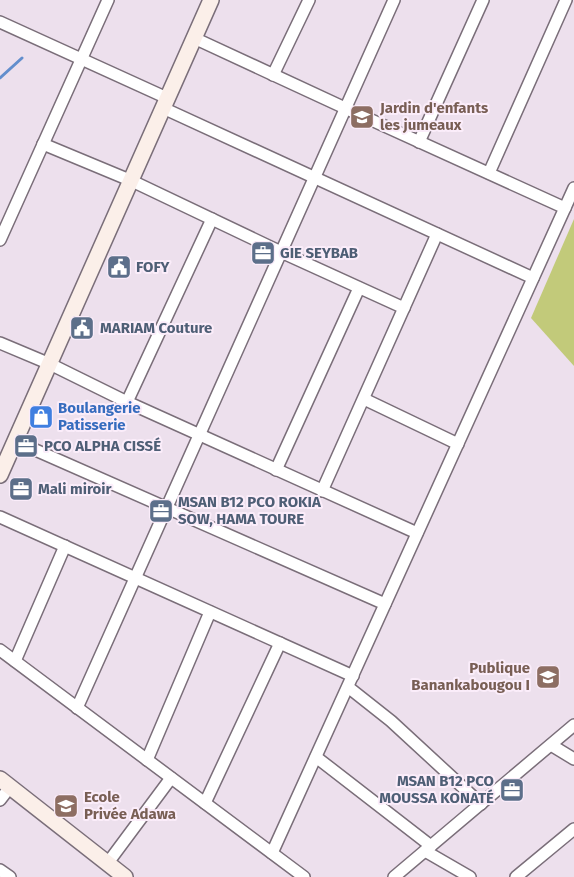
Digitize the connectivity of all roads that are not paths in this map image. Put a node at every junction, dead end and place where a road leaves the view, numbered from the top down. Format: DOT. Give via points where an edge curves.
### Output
graph roads {
  1 [pos="108,0"];
  2 [pos="211,0"];
  3 [pos="309,0"];
  4 [pos="394,0"];
  5 [pos="483,0"];
  6 [pos="566,0"];
  7 [pos="0,22"];
  8 [pos="194,38"];
  9 [pos="81,58"];
  10 [pos="273,75"];
  11 [pos="165,103"];
  12 [pos="345,108"];
  13 [pos="420,142"];
  14 [pos="43,144"];
  15 [pos="489,173"];
  16 [pos="314,178"];
  17 [pos="132,180"];
  18 [pos="574,188"];
  19 [pos="565,208"];
  20 [pos="212,219"];
  21 [pos="436,234"];
  22 [pos="0,240"];
  23 [pos="281,252"];
  24 [pos="533,278"];
  25 [pos="359,288"];
  26 [pos="404,308"];
  27 [pos="0,343"];
  28 [pos="50,364"];
  29 [pos="364,399"];
  30 [pos="127,402"];
  31 [pos="199,435"];
  32 [pos="15,441"];
  33 [pos="458,444"];
  34 [pos="276,470"];
  35 [pos="0,475"];
  36 [pos="322,491"];
  37 [pos="167,508"];
  38 [pos="0,517"];
  39 [pos="417,533"];
  40 [pos="65,546"];
  41 [pos="135,578"];
  42 [pos="385,604"];
  43 [pos="210,612"];
  44 [pos="280,643"];
  45 [pos="0,650"];
  46 [pos="15,661"];
  47 [pos="350,681"];
  48 [pos="77,708"];
  49 [pos="574,725"];
  50 [pos="550,745"];
  51 [pos="316,757"];
  52 [pos="574,759"];
  53 [pos="147,760"];
  54 [pos="171,778"];
  55 [pos="5,783"];
  56 [pos="0,800"];
  57 [pos="205,803"];
  58 [pos="481,804"];
  59 [pos="572,834"];
  60 [pos="428,848"];
  61 [pos="272,853"];
  62 [pos="107,864"];
  63 [pos="0,870"];
  64 [pos="10,877"];
  65 [pos="125,877"];
  66 [pos="304,877"];
  67 [pos="394,877"];
  68 [pos="470,877"];
  69 [pos="516,877"];
  1 -- 9 [label="street"];
  2 -- 8 [label="main road"];
  3 -- 10 [label="street"];
  4 -- 12 [label="street"];
  5 -- 13 [label="street"];
  6 -- 15 [label="street"];
  7 -- 9 [label="street"];
  8 -- 10 [label="street"];
  8 -- 11 [label="main road"];
  9 -- 11 [label="street"];
  9 -- 14 [label="street"];
  10 -- 12 [label="street"];
  11 -- 16 [label="street"];
  11 -- 17 [label="main road"];
  12 -- 13 [label="street"];
  12 -- 16 [label="street"];
  13 -- 15 [label="street"];
  14 -- 17 [label="street"];
  14 -- 22 [label="street"];
  15 -- 19 [label="street"];
  16 -- 21 [label="street"];
  16 -- 23 [label="street"];
  17 -- 20 [label="street"];
  17 -- 28 [label="main road"];
  18 -- 19 [label="street"];
  19 -- 24 [label="street"];
  20 -- 23 [label="street"];
  20 -- 30 [label="street"];
  21 -- 24 [label="street"];
  21 -- 26 [label="street"];
  23 -- 25 [label="street"];
  23 -- 31 [label="street"];
  24 -- 33 [label="street"];
  25 -- 26 [label="street"];
  25 -- 34 [label="street"];
  26 -- 29 [label="street"];
  27 -- 28 [label="street"];
  28 -- 30 [label="street"];
  28 -- 32 [label="main road"];
  29 -- 33 [label="street"];
  29 -- 36 [label="street"];
  30 -- 31 [label="street"];
  31 -- 34 [label="street"];
  31 -- 37 [label="street"];
  32 -- 35 [label="main road"];
  32 -- 37 [label="street"];
  33 -- 39 [label="street"];
  34 -- 36 [label="street"];
  36 -- 39 [label="street"];
  37 -- 41 [label="street"];
  37 -- 42 [label="street"];
  38 -- 40 [label="street"];
  39 -- 42 [label="street"];
  40 -- 41 [label="street"];
  40 -- 46 [label="street"];
  41 -- 43 [label="street"];
  41 -- 48 [label="street"];
  42 -- 47 [label="street"];
  43 -- 44 [label="street"];
  43 -- 53 [label="street"];
  44 -- 47 [label="street"];
  44 -- 57 [label="street"];
  45 -- 46 [label="street"];
  46 -- 48 [label="street"];
  47 -- 51 [label="street"];
  47 -- 58 [label="street"];
  48 -- 53 [label="street"];
  49 -- 50 [label="street"];
  50 -- 52 [label="street"];
  50 -- 58 [label="street"];
  51 -- 60 [label="street"];
  51 -- 61 [label="street"];
  53 -- 54 [label="street"];
  54 -- 57 [label="street"];
  54 -- 62 [label="street"];
  55 -- 56 [label="street"];
  55 -- 62 [label="main road"];
  57 -- 61 [label="street"];
  58 -- 60 [label="street"];
  59 -- 69 [label="street"];
  60 -- 67 [label="street"];
  60 -- 68 [label="street"];
  61 -- 66 [label="street"];
  62 -- 65 [label="main road"];
  63 -- 64 [label="street"];
}
